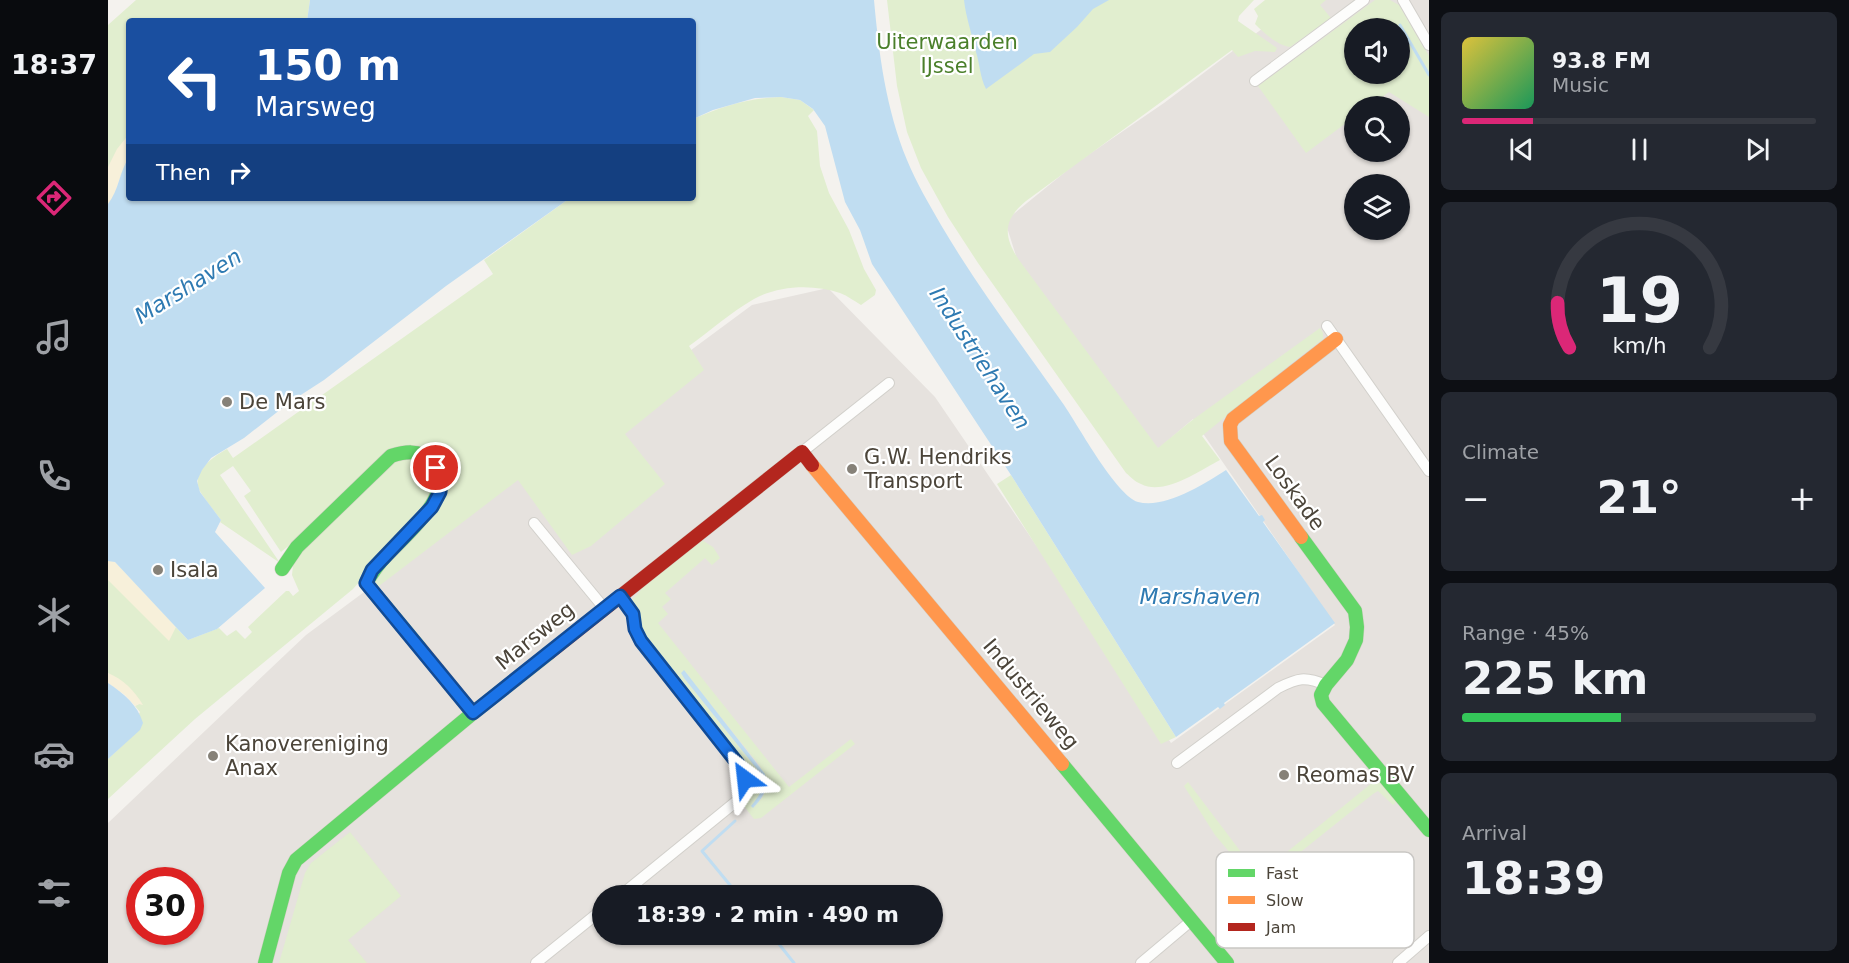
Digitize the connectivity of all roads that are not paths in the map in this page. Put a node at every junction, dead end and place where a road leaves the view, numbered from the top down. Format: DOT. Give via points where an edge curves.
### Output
graph roads {
  1 [pos="1364,0"];
  2 [pos="1402,0"];
  3 [pos="1429,45"];
  4 [pos="1255,81"];
  5 [pos="1327,326"];
  6 [pos="1336,339"];
  7 [pos="889,383"];
  8 [pos="802,452"];
  9 [pos="1429,471"];
  10 [pos="534,523"];
  11 [pos="282,569"];
  12 [pos="620,596"];
  13 [pos="604,608"];
  14 [pos="1326,685"];
  15 [pos="473,713"];
  16 [pos="1177,763"];
  17 [pos="1429,830"];
  18 [pos="634,885"];
  19 [pos="592,918"];
  20 [pos="1191,921"];
  21 [pos="1429,936"];
  22 [pos="265,963"];
  23 [pos="536,963"];
  24 [pos="1141,963"];
  25 [pos="1227,963"];
  26 [pos="1398,963"];
  1 -- 4 [label="street"];
  2 -- 3 [label="street"];
  5 -- 6 [label="street"];
  6 -- 9 [label="street"];
  6 -- 14 [label="street, Loskade" via="1233,418 1230,425 1231,441 1355,611 1352,651"];
  7 -- 8 [label="street, Marsweg"];
  8 -- 12 [label="street, Marsweg"];
  8 -- 20 [label="street, Industrieweg"];
  10 -- 13 [label="street"];
  11 -- 15 [label="street" via="297,547 391,456 405,452 429,458 441,478 440,492 432,507 372,570 366,583"];
  12 -- 13 [label="street, Marsweg"];
  12 -- 18 [label="street" via="633,614 641,641 738,764 745,785 735,803"];
  13 -- 15 [label="street, Marsweg"];
  14 -- 16 [label="street" via="1305,678 1278,688"];
  14 -- 17 [label="street" via="1321,695 1323,703"];
  15 -- 22 [label="street, Marsweg" via="296,860"];
  19 -- 23 [label="street"];
  20 -- 24 [label="street"];
  20 -- 25 [label="street, Industrieweg"];
  21 -- 26 [label="street"];
}
